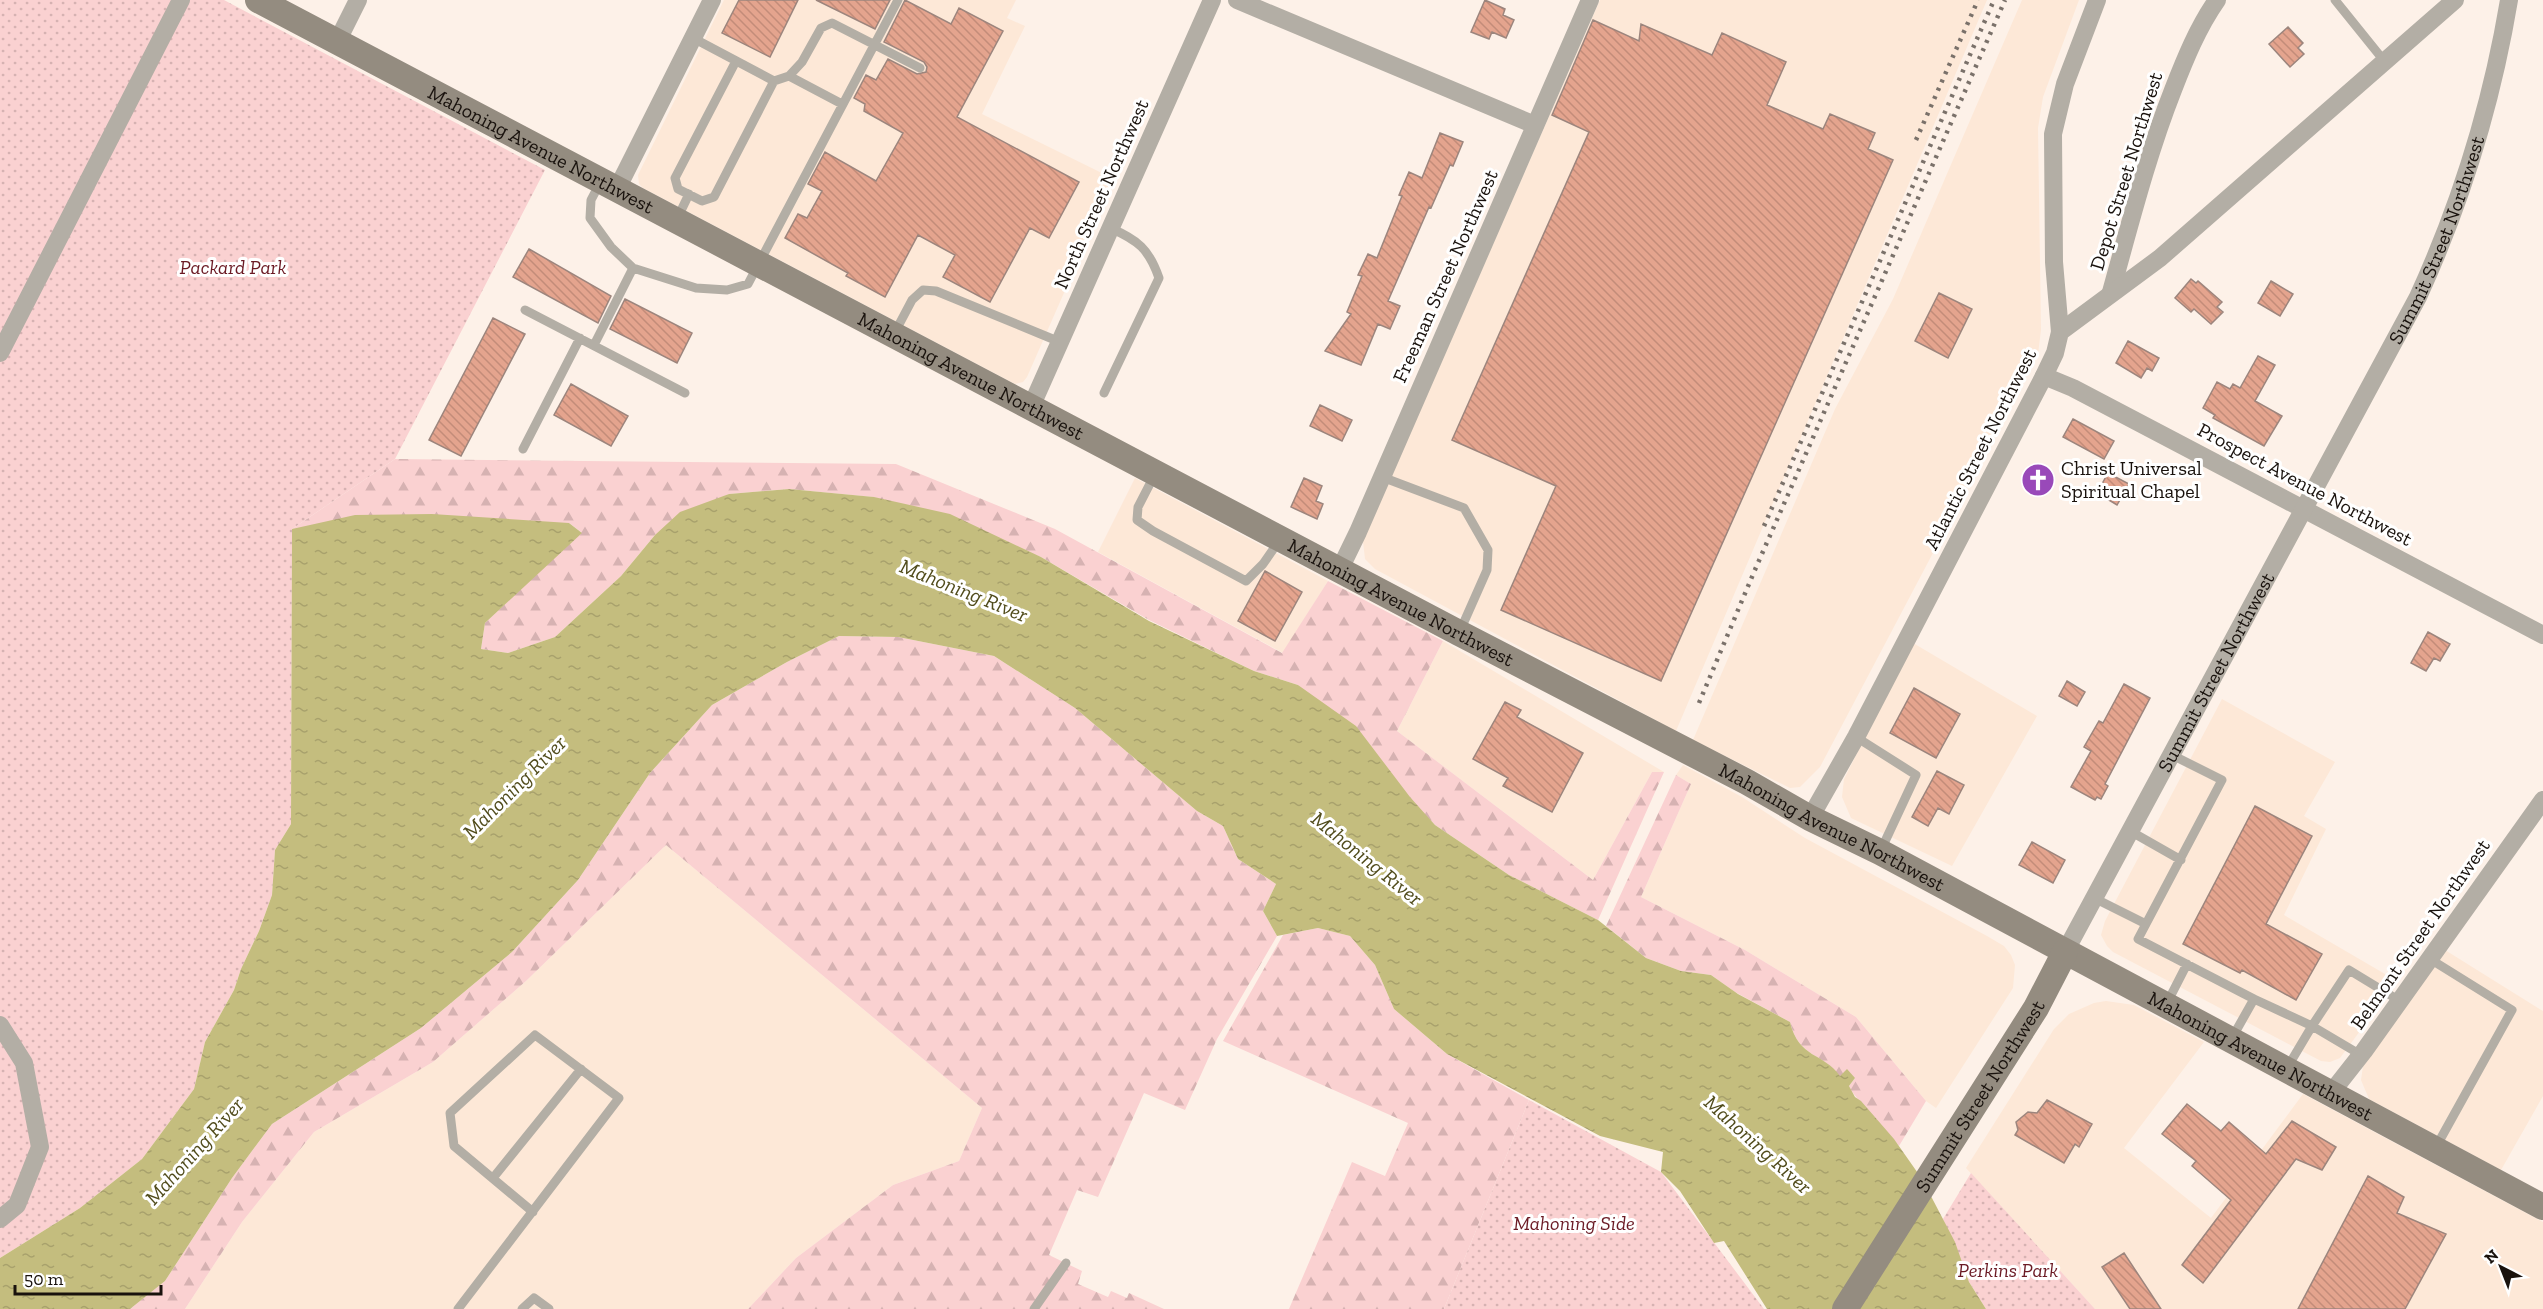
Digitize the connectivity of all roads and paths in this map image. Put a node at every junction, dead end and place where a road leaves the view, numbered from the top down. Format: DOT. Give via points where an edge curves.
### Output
graph roads {
  1 [pos="181,0"];
  2 [pos="258,0"];
  3 [pos="358,0"];
  4 [pos="712,0"];
  5 [pos="898,0"];
  6 [pos="1212,0"];
  7 [pos="1237,0"];
  8 [pos="1590,0"];
  9 [pos="2097,0"];
  10 [pos="2217,0"];
  11 [pos="2335,0"];
  12 [pos="2455,0"];
  13 [pos="2509,0"];
  14 [pos="693,38"];
  15 [pos="337,42"];
  16 [pos="873,44"];
  17 [pos="736,61"];
  18 [pos="2385,62"];
  19 [pos="920,68"];
  20 [pos="789,76"];
  21 [pos="774,81"];
  22 [pos="842,105"];
  23 [pos="1535,125"];
  24 [pos="609,184"];
  25 [pos="689,194"];
  26 [pos="676,220"];
  27 [pos="1110,228"];
  28 [pos="760,264"];
  29 [pos="633,268"];
  30 [pos="2111,292"];
  31 [pos="525,309"];
  32 [pos="2060,332"];
  33 [pos="894,334"];
  34 [pos="580,338"];
  35 [pos="1060,342"];
  36 [pos="594,345"];
  37 [pos="0,353"];
  38 [pos="2044,376"];
  39 [pos="686,393"];
  40 [pos="1104,393"];
  41 [pos="1031,407"];
  42 [pos="523,449"];
  43 [pos="1156,472"];
  44 [pos="1382,477"];
  45 [pos="2304,510"];
  46 [pos="1281,538"];
  47 [pos="1340,568"];
  48 [pos="1459,633"];
  49 [pos="2543,635"];
  50 [pos="1856,737"];
  51 [pos="2172,754"];
  52 [pos="2543,800"];
  53 [pos="1810,818"];
  54 [pos="2130,831"];
  55 [pos="1880,852"];
  56 [pos="2181,860"];
  57 [pos="2094,898"];
  58 [pos="2145,924"];
  59 [pos="2065,952"];
  60 [pos="2430,959"];
  61 [pos="2187,964"];
  62 [pos="2254,999"];
  63 [pos="2400,1001"];
  64 [pos="2166,1006"];
  65 [pos="0,1025"];
  66 [pos="2312,1026"];
  67 [pos="2231,1040"];
  68 [pos="2361,1055"];
  69 [pos="581,1069"];
  70 [pos="2286,1070"];
  71 [pos="2331,1093"];
  72 [pos="2435,1149"];
  73 [pos="493,1178"];
  74 [pos="2543,1207"];
  75 [pos="533,1212"];
  76 [pos="0,1219"];
  77 [pos="1065,1263"];
  78 [pos="458,1309"];
  79 [pos="522,1309"];
  80 [pos="549,1309"];
  81 [pos="1034,1309"];
  82 [pos="1845,1309"];
  1 -- 37 [label="street"];
  2 -- 15 [label="main road, Mahoning Avenue Northwest"];
  3 -- 15 [label="street"];
  4 -- 14 [label="street"];
  5 -- 16 [label="lane"];
  6 -- 27 [label="street, North Street Northwest"];
  7 -- 23 [label="street"];
  8 -- 23 [label="street, Freeman Street Northwest"];
  9 -- 32 [label="street" via="2065,84 2053,134 2054,262"];
  10 -- 30 [label="street, Depot Street Northwest" via="2193,42 2162,119"];
  11 -- 18 [label="lane"];
  12 -- 18 [label="street"];
  13 -- 45 [label="street, Summit Street Northwest" via="2475,144 2435,260"];
  14 -- 17 [label="lane"];
  14 -- 24 [label="street"];
  15 -- 24 [label="main road, Mahoning Avenue Northwest"];
  16 -- 19 [label="lane"];
  16 -- 20 [label="lane" via="832,23 821,28 802,62"];
  16 -- 22 [label="lane"];
  17 -- 21 [label="lane"];
  17 -- 25 [label="lane" via="675,178 678,189"];
  18 -- 30 [label="street" via="2160,258"];
  20 -- 21 [label="lane"];
  20 -- 22 [label="lane"];
  21 -- 25 [label="lane" via="714,197 702,201"];
  22 -- 28 [label="lane"];
  23 -- 44 [label="street, Freeman Street Northwest"];
  24 -- 26 [label="main road, Mahoning Avenue Northwest"];
  24 -- 29 [label="lane" via="591,200 590,218 610,247"];
  25 -- 26 [label="lane"];
  26 -- 28 [label="main road, Mahoning Avenue Northwest"];
  27 -- 35 [label="street, North Street Northwest"];
  27 -- 40 [label="lane" via="1133,238 1153,260 1159,278"];
  28 -- 29 [label="lane" via="748,284 727,290 696,288"];
  28 -- 33 [label="main road, Mahoning Avenue Northwest"];
  29 -- 36 [label="lane"];
  30 -- 32 [label="street"];
  31 -- 34 [label="lane"];
  32 -- 38 [label="street, Atlantic Street Northwest"];
  33 -- 35 [label="lane" via="912,300 923,290 936,291"];
  33 -- 41 [label="main road, Mahoning Avenue Northwest"];
  34 -- 36 [label="lane"];
  34 -- 42 [label="lane"];
  35 -- 41 [label="street, North Street Northwest"];
  36 -- 39 [label="lane"];
  38 -- 45 [label="street, Prospect Avenue Northwest"];
  38 -- 50 [label="street, Atlantic Street Northwest"];
  41 -- 43 [label="main road, Mahoning Avenue Northwest"];
  43 -- 46 [label="main road, Mahoning Avenue Northwest"];
  43 -- 46 [label="lane" via="1138,507 1137,520 1246,581"];
  44 -- 47 [label="street, Freeman Street Northwest"];
  44 -- 48 [label="lane" via="1464,508 1488,550 1486,570"];
  45 -- 49 [label="street, Prospect Avenue Northwest"];
  45 -- 51 [label="street, Summit Street Northwest"];
  46 -- 47 [label="main road, Mahoning Avenue Northwest"];
  47 -- 48 [label="main road, Mahoning Avenue Northwest"];
  48 -- 53 [label="main road, Mahoning Avenue Northwest"];
  50 -- 53 [label="street, Atlantic Street Northwest"];
  50 -- 55 [label="lane" via="1916,775"];
  51 -- 54 [label="street, Summit Street Northwest"];
  51 -- 56 [label="lane" via="2222,780"];
  52 -- 60 [label="street, Belmont Street Northwest"];
  53 -- 55 [label="main road, Mahoning Avenue Northwest"];
  54 -- 56 [label="lane"];
  54 -- 57 [label="street, Summit Street Northwest"];
  55 -- 59 [label="main road, Mahoning Avenue Northwest"];
  56 -- 58 [label="lane"];
  57 -- 58 [label="lane"];
  57 -- 59 [label="street, Summit Street Northwest"];
  58 -- 61 [label="lane" via="2138,939"];
  59 -- 64 [label="main road, Mahoning Avenue Northwest"];
  59 -- 82 [label="main road, Summit Street Northwest" via="1970,1116"];
  60 -- 63 [label="street, Belmont Street Northwest"];
  60 -- 72 [label="lane" via="2512,1010"];
  61 -- 62 [label="lane"];
  61 -- 64 [label="lane"];
  62 -- 66 [label="lane"];
  62 -- 67 [label="lane"];
  63 -- 66 [label="lane" via="2349,970"];
  63 -- 68 [label="street, Belmont Street Northwest"];
  64 -- 67 [label="main road, Mahoning Avenue Northwest"];
  65 -- 76 [label="street" via="24,1063 40,1147 17,1205"];
  66 -- 68 [label="lane"];
  66 -- 70 [label="lane"];
  67 -- 70 [label="main road, Mahoning Avenue Northwest"];
  68 -- 71 [label="street, Belmont Street Northwest"];
  69 -- 73 [label="lane"];
  69 -- 73 [label="lane" via="535,1035 450,1113 454,1146"];
  69 -- 75 [label="lane" via="619,1098"];
  70 -- 71 [label="main road, Mahoning Avenue Northwest"];
  71 -- 72 [label="main road, Mahoning Avenue Northwest"];
  72 -- 74 [label="main road, Mahoning Avenue Northwest"];
  73 -- 75 [label="lane"];
  75 -- 78 [label="lane"];
  77 -- 81 [label="lane"];
  79 -- 80 [label="lane" via="534,1298"];
}
